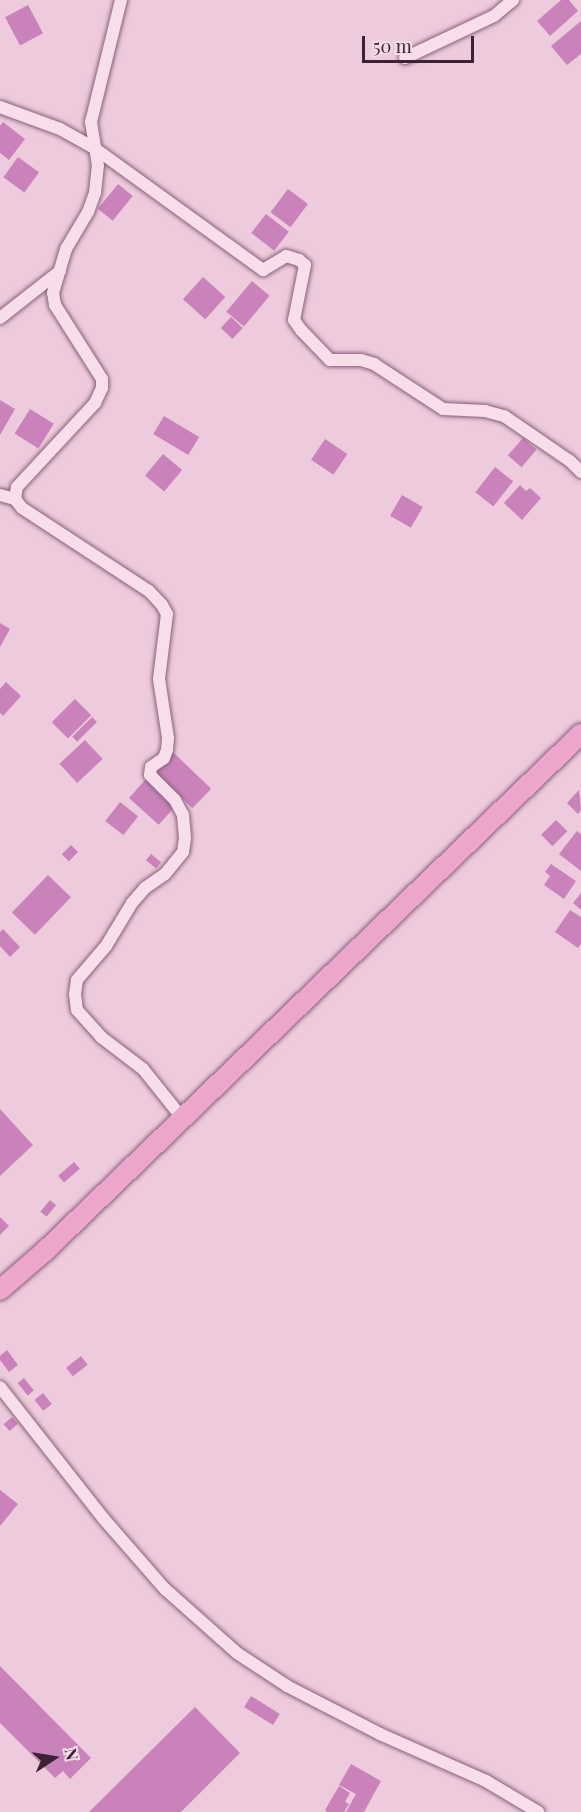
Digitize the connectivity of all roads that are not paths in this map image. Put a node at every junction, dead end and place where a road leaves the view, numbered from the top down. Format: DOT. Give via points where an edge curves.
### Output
graph roads {
  1 [pos="122,0"];
  2 [pos="513,0"];
  3 [pos="405,58"];
  4 [pos="0,107"];
  5 [pos="93,147"];
  6 [pos="60,272"];
  7 [pos="0,318"];
  8 [pos="581,472"];
  9 [pos="0,495"];
  10 [pos="15,499"];
  11 [pos="581,734"];
  12 [pos="183,1119"];
  13 [pos="0,1290"];
  14 [pos="0,1387"];
  15 [pos="538,1812"];
  1 -- 5 [label="street" via="92,123"];
  2 -- 3 [label="street" via="494,16"];
  4 -- 5 [label="street" via="60,129"];
  5 -- 6 [label="street" via="98,166 95,193 66,249"];
  5 -- 8 [label="street" via="264,270 286,256 299,260 305,266 294,320 330,360 374,364 443,409 504,416"];
  6 -- 7 [label="street"];
  6 -- 10 [label="street" via="53,293 55,305 89,356 102,379 102,388 95,403 17,487"];
  9 -- 10 [label="street"];
  10 -- 12 [label="street" via="22,508 149,591 167,614 159,679 167,750 164,758 151,767 150,775 176,800 183,815 183,852 132,903 106,946 77,980 75,994 77,1010 101,1036 143,1069"];
  11 -- 12 [label="main road"];
  12 -- 13 [label="main road"];
  14 -- 15 [label="street" via="103,1518 165,1588 237,1653 297,1692 486,1781"];
}
